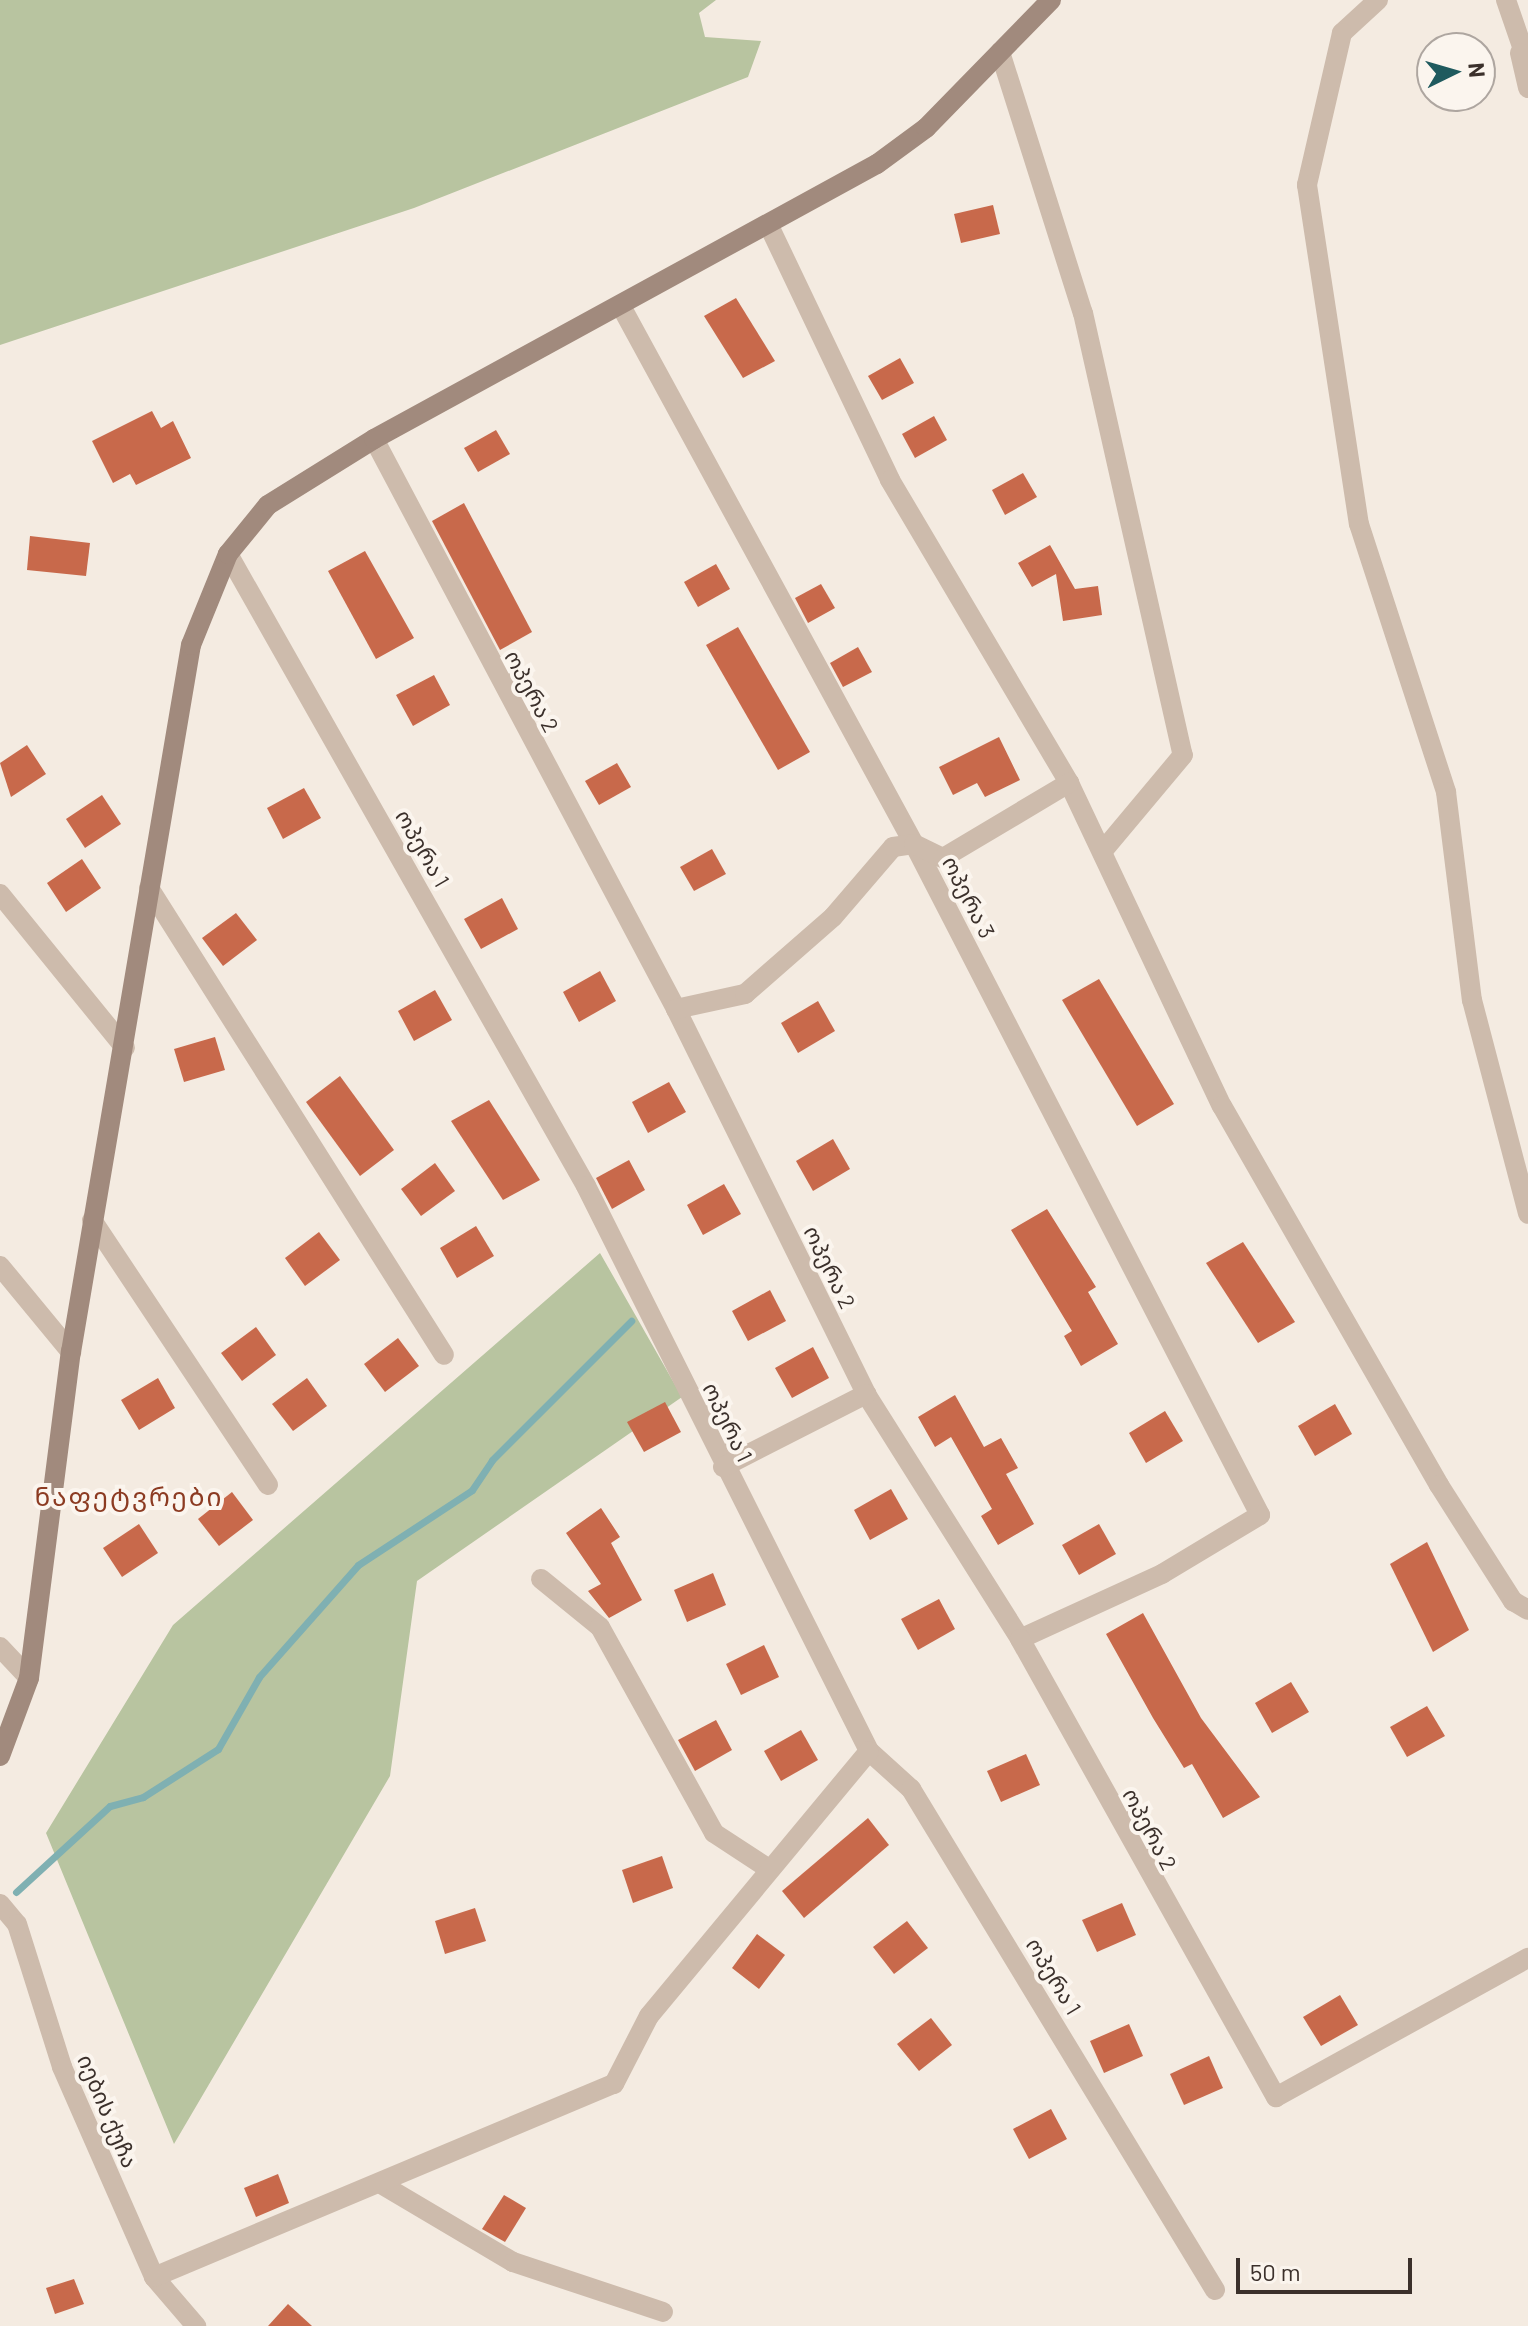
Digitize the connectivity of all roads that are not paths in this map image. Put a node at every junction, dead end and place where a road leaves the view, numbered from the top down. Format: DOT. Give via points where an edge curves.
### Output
graph roads {
  1 [pos="1051,0"];
  2 [pos="1378,0"];
  3 [pos="1506,0"];
  4 [pos="1518,43"];
  5 [pos="1000,52"];
  6 [pos="1528,64"];
  7 [pos="1528,88"];
  8 [pos="770,228"];
  9 [pos="622,308"];
  10 [pos="374,439"];
  11 [pos="228,554"];
  12 [pos="1069,783"];
  13 [pos="914,844"];
  14 [pos="1102,852"];
  15 [pos="149,888"];
  16 [pos="0,894"];
  17 [pos="676,1009"];
  18 [pos="125,1048"];
  19 [pos="1528,1214"];
  20 [pos="92,1220"];
  21 [pos="0,1266"];
  22 [pos="71,1352"];
  23 [pos="444,1355"];
  24 [pos="866,1394"];
  25 [pos="723,1467"];
  26 [pos="268,1485"];
  27 [pos="541,1579"];
  28 [pos="1528,1610"];
  29 [pos="1020,1639"];
  30 [pos="0,1647"];
  31 [pos="29,1678"];
  32 [pos="869,1751"];
  33 [pos="0,1756"];
  34 [pos="769,1869"];
  35 [pos="2,1910"];
  36 [pos="1528,1958"];
  37 [pos="381,2184"];
  38 [pos="154,2277"];
  39 [pos="1215,2290"];
  40 [pos="663,2312"];
  41 [pos="196,2326"];
  1 -- 5 [label="street"];
  2 -- 19 [label="street" via="1342,33 1307,185 1359,524 1446,792 1472,1000"];
  3 -- 4 [label="street"];
  4 -- 6 [label="street"];
  4 -- 7 [label="street"];
  5 -- 8 [label="street" via="926,128"];
  5 -- 14 [label="street" via="1083,313 1183,755"];
  8 -- 9 [label="street"];
  8 -- 12 [label="street" via="890,480"];
  9 -- 10 [label="street"];
  9 -- 13 [label="street, ოპერა 3"];
  10 -- 11 [label="street" via="268,505"];
  10 -- 17 [label="street, ოპერა 2"];
  11 -- 15 [label="street" via="191,645"];
  11 -- 25 [label="street, ოპერა 1" via="586,1186"];
  12 -- 13 [label="street" via="967,849 943,858"];
  12 -- 14 [label="street"];
  13 -- 17 [label="street" via="893,847 833,917 745,994"];
  13 -- 29 [label="street, ოპერა 3" via="1260,1515 1162,1574"];
  14 -- 28 [label="street" via="1222,1106 1290,1229 1385,1380 1439,1485 1513,1601"];
  15 -- 18 [label="street"];
  15 -- 23 [label="street"];
  16 -- 18 [label="street"];
  17 -- 24 [label="street, ოპერა 2"];
  18 -- 20 [label="street"];
  20 -- 22 [label="street"];
  20 -- 26 [label="street"];
  21 -- 22 [label="street"];
  22 -- 31 [label="street"];
  24 -- 25 [label="street"];
  24 -- 29 [label="street, ოპერა 2"];
  25 -- 32 [label="street, ოპერა 1"];
  27 -- 34 [label="street" via="600,1627 714,1833"];
  29 -- 36 [label="street, ოპერა 2" via="1276,2097"];
  30 -- 31 [label="street"];
  31 -- 33 [label="street"];
  32 -- 34 [label="street"];
  32 -- 39 [label="street, ოპერა 1" via="911,1789"];
  34 -- 37 [label="street" via="649,2016 614,2084"];
  35 -- 38 [label="street, იების ქუჩა" via="17,1924 62,2067"];
  37 -- 38 [label="street"];
  37 -- 40 [label="street" via="513,2262"];
  38 -- 41 [label="street, იების ქუჩა"];
}
